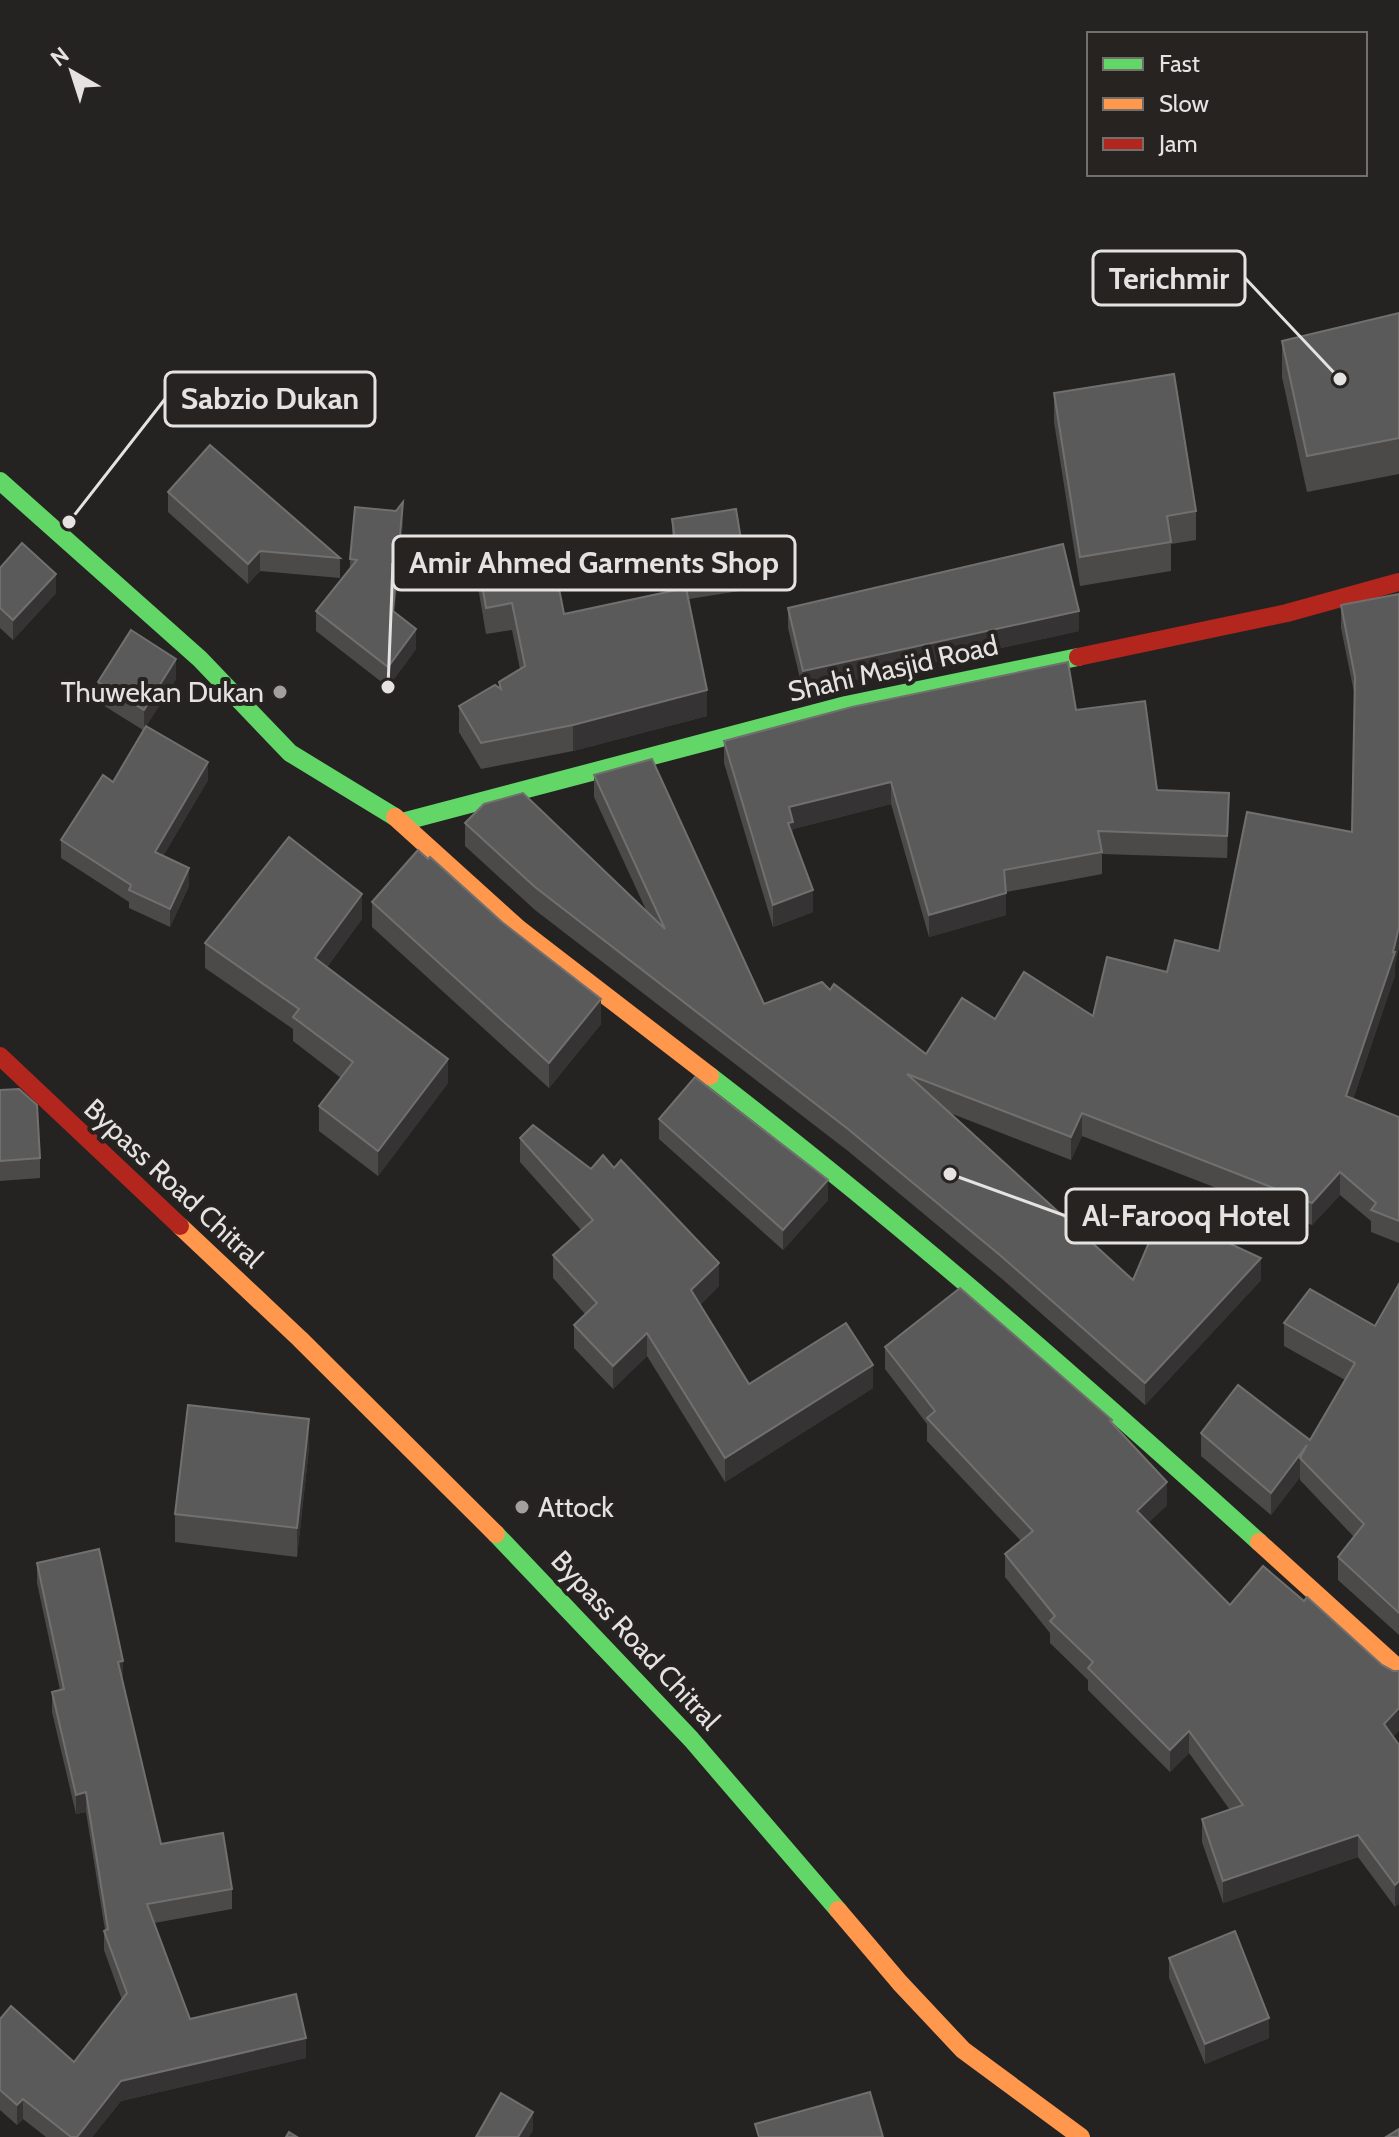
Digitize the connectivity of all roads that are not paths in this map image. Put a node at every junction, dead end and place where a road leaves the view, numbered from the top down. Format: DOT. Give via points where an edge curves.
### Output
graph roads {
  1 [pos="0,481"];
  2 [pos="1399,582"];
  3 [pos="402,822"];
  4 [pos="0,1056"];
  5 [pos="1399,1669"];
  6 [pos="1081,2137"];
  1 -- 3 [label="street" via="200,659 290,753"];
  2 -- 3 [label="street, Shahi Masjid Road" via="1287,613 846,705"];
  3 -- 5 [label="street" via="519,929 833,1171 1087,1386"];
  4 -- 6 [label="street, Bypass Road Chitral" via="300,1339 530,1567 691,1739 963,2050"];
}
